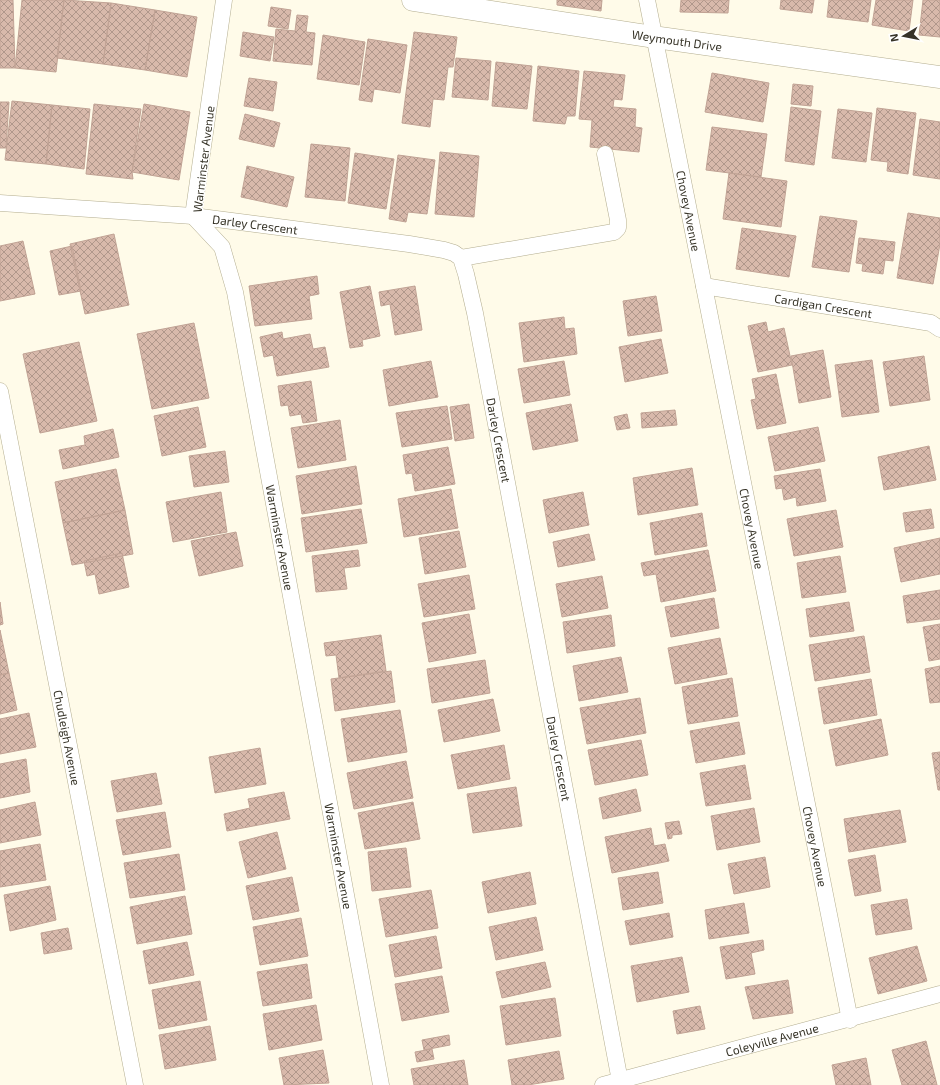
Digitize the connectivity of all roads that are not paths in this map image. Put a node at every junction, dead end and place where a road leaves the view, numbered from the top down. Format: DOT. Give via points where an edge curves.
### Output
graph roads {
  1 [pos="224,0"];
  2 [pos="413,0"];
  3 [pos="648,0"];
  4 [pos="654,37"];
  5 [pos="940,77"];
  6 [pos="605,154"];
  7 [pos="0,203"];
  8 [pos="193,216"];
  9 [pos="461,258"];
  10 [pos="704,286"];
  11 [pos="940,329"];
  12 [pos="0,391"];
  13 [pos="940,994"];
  14 [pos="850,1020"];
  15 [pos="620,1081"];
  16 [pos="136,1085"];
  17 [pos="381,1085"];
  18 [pos="603,1085"];
  1 -- 8 [label="street, Warminster Avenue"];
  2 -- 4 [label="street, Weymouth Drive"];
  3 -- 4 [label="street, Chovey Avenue"];
  4 -- 5 [label="street, Weymouth Drive"];
  4 -- 10 [label="street, Chovey Avenue"];
  6 -- 9 [label="street" via="618,220 618,228 614,232"];
  7 -- 8 [label="street, Darley Crescent"];
  8 -- 9 [label="street, Darley Crescent" via="409,244 444,250"];
  8 -- 17 [label="street, Warminster Avenue" via="222,247 235,292"];
  9 -- 15 [label="street, Darley Crescent" via="474,314"];
  10 -- 11 [label="street, Cardigan Crescent" via="931,323"];
  10 -- 14 [label="street, Chovey Avenue"];
  12 -- 16 [label="street, Chudleigh Avenue"];
  13 -- 14 [label="street, Coleyville Avenue"];
  14 -- 15 [label="street, Coleyville Avenue"];
  15 -- 18 [label="street, Coleyville Avenue"];
}
